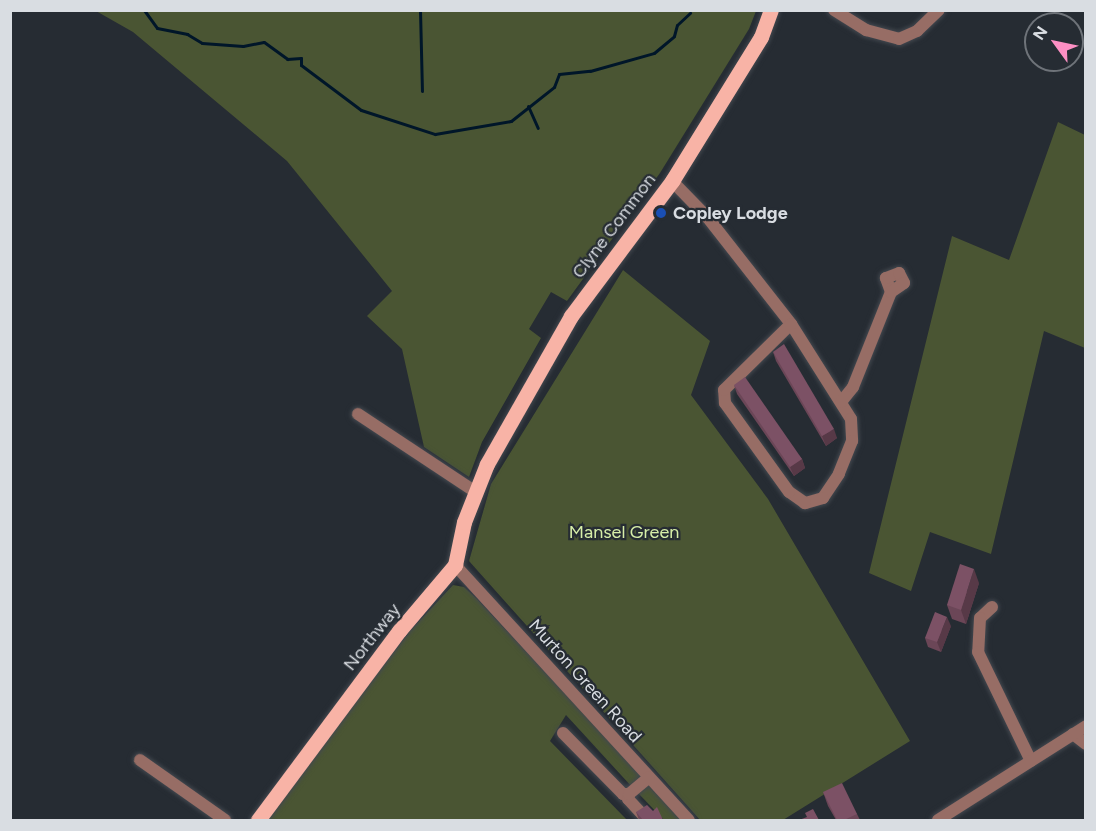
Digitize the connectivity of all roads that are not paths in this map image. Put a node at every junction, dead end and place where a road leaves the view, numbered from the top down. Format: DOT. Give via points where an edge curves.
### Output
graph roads {
  1 [pos="771,10"];
  2 [pos="834,10"];
  3 [pos="939,10"];
  4 [pos="672,181"];
  5 [pos="891,292"];
  6 [pos="791,324"];
  7 [pos="841,402"];
  8 [pos="358,414"];
  9 [pos="487,464"];
  10 [pos="476,492"];
  11 [pos="455,565"];
  12 [pos="993,607"];
  13 [pos="1086,726"];
  14 [pos="563,733"];
  15 [pos="1073,734"];
  16 [pos="1086,744"];
  17 [pos="140,760"];
  18 [pos="1031,761"];
  19 [pos="649,777"];
  20 [pos="629,794"];
  21 [pos="644,816"];
  22 [pos="225,820"];
  23 [pos="258,820"];
  24 [pos="689,820"];
  25 [pos="938,820"];
  1 -- 4 [label="main road, Clyne Common" via="761,37"];
  2 -- 3 [label="street" via="866,30 899,39 917,31"];
  4 -- 6 [label="street" via="708,218"];
  4 -- 9 [label="main road, Clyne Common" via="571,316"];
  5 -- 7 [label="street" via="853,387"];
  6 -- 7 [label="street"];
  6 -- 7 [label="street" via="724,390 726,403 789,492 805,503 824,498 852,441 851,419"];
  8 -- 10 [label="street"];
  9 -- 10 [label="main road, Northway"];
  10 -- 11 [label="main road, Northway" via="464,522"];
  11 -- 19 [label="street, Murton Green Road"];
  11 -- 23 [label="main road, Northway" via="399,631"];
  12 -- 18 [label="street" via="980,618 978,652"];
  13 -- 15 [label="street"];
  14 -- 20 [label="street" via="622,794"];
  15 -- 16 [label="street"];
  15 -- 18 [label="street"];
  17 -- 22 [label="street"];
  18 -- 25 [label="street"];
  19 -- 20 [label="street"];
  19 -- 24 [label="street, Murton Green Road"];
  20 -- 21 [label="street" via="628,799"];
}
